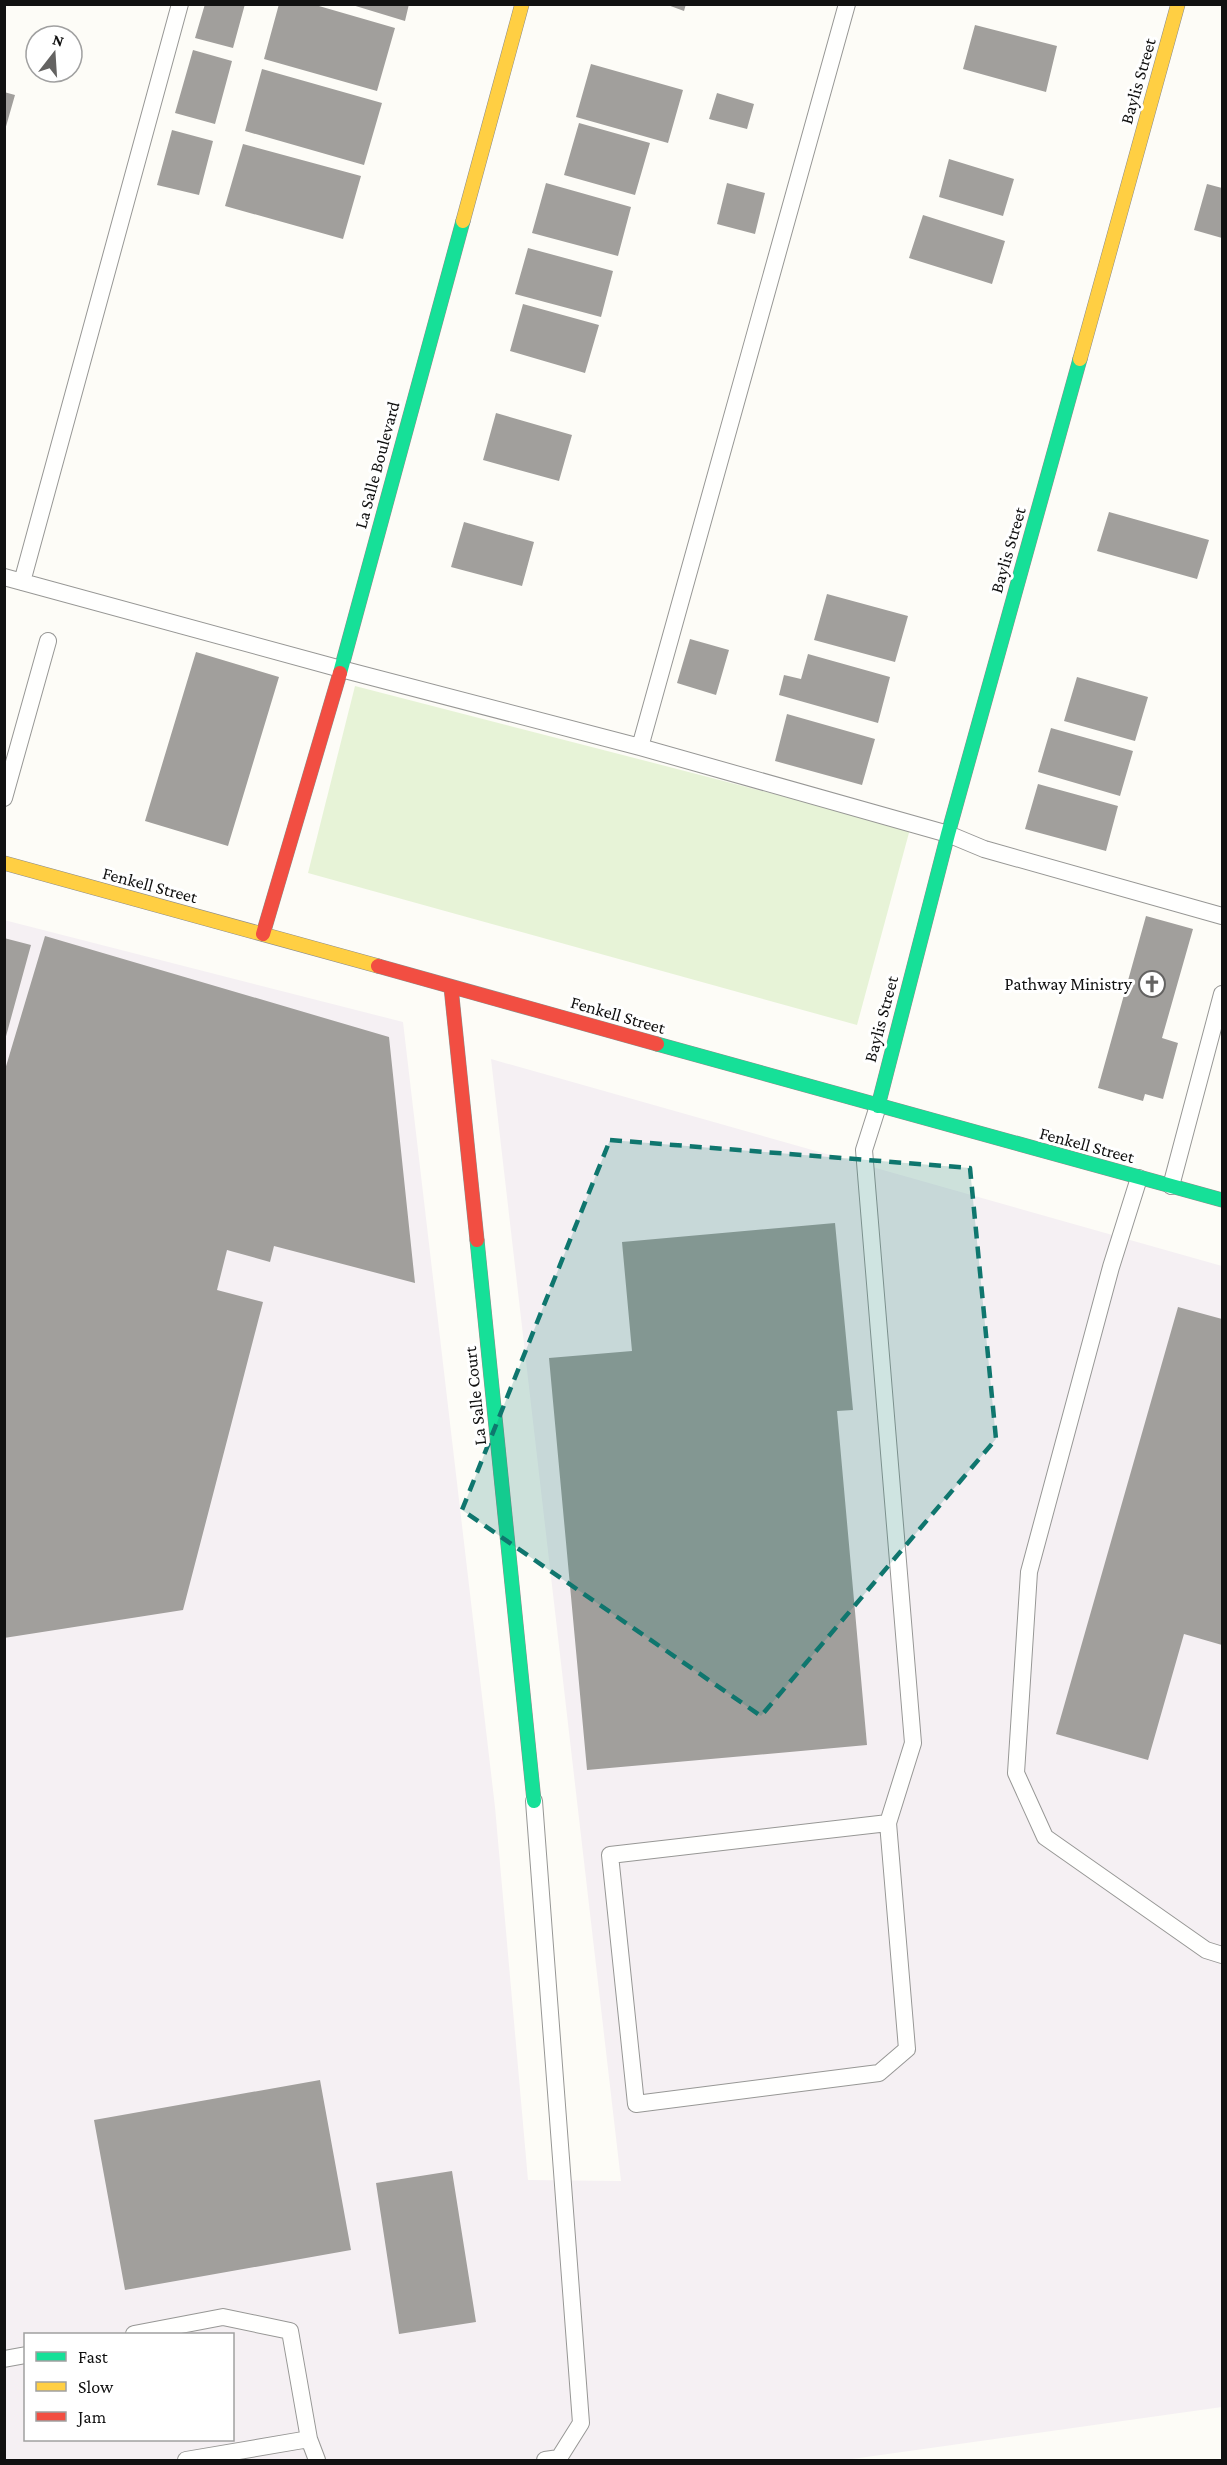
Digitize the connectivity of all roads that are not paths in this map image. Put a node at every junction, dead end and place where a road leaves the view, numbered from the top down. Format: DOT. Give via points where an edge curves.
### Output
graph roads {
  1 [pos="180,4"];
  2 [pos="522,4"];
  3 [pos="847,4"];
  4 [pos="1178,4"];
  5 [pos="4,578"];
  6 [pos="22,582"];
  7 [pos="48,641"];
  8 [pos="341,669"];
  9 [pos="640,747"];
  10 [pos="4,798"];
  11 [pos="948,834"];
  12 [pos="4,863"];
  13 [pos="1222,916"];
  14 [pos="263,934"];
  15 [pos="451,987"];
  16 [pos="1222,994"];
  17 [pos="878,1106"];
  18 [pos="1139,1178"];
  19 [pos="1172,1186"];
  20 [pos="1222,1200"];
  21 [pos="534,1801"];
  22 [pos="888,1823"];
  23 [pos="1222,1955"];
  24 [pos="139,2333"];
  25 [pos="24,2355"];
  26 [pos="4,2360"];
  27 [pos="309,2439"];
  28 [pos="186,2460"];
  29 [pos="316,2460"];
  30 [pos="545,2460"];
  1 -- 6 [label="lane"];
  2 -- 8 [label="street, La Salle Boulevard"];
  3 -- 9 [label="lane"];
  4 -- 11 [label="street, Baylis Street"];
  5 -- 6 [label="lane"];
  6 -- 8 [label="lane"];
  7 -- 10 [label="lane"];
  8 -- 9 [label="lane"];
  8 -- 14 [label="street, La Salle Boulevard"];
  9 -- 11 [label="lane"];
  11 -- 13 [label="lane" via="984,849"];
  11 -- 17 [label="street, Baylis Street"];
  12 -- 14 [label="street, Fenkell Street"];
  14 -- 15 [label="street, Fenkell Street"];
  15 -- 17 [label="street, Fenkell Street"];
  15 -- 21 [label="street, La Salle Court"];
  16 -- 19 [label="lane"];
  17 -- 18 [label="street, Fenkell Street"];
  17 -- 22 [label="lane" via="864,1150 913,1743"];
  18 -- 19 [label="street, Fenkell Street"];
  18 -- 23 [label="lane" via="1111,1267 1029,1572 1016,1773 1045,1837 1206,1950"];
  19 -- 20 [label="street, Fenkell Street"];
  21 -- 30 [label="lane" via="581,2423 559,2458"];
  22 -- 22 [label="lane" via="907,2049 879,2073 636,2104 610,1855"];
  24 -- 27 [label="lane" via="223,2317 290,2331"];
  25 -- 26 [label="lane"];
  27 -- 28 [label="lane"];
  27 -- 29 [label="lane"];
}
